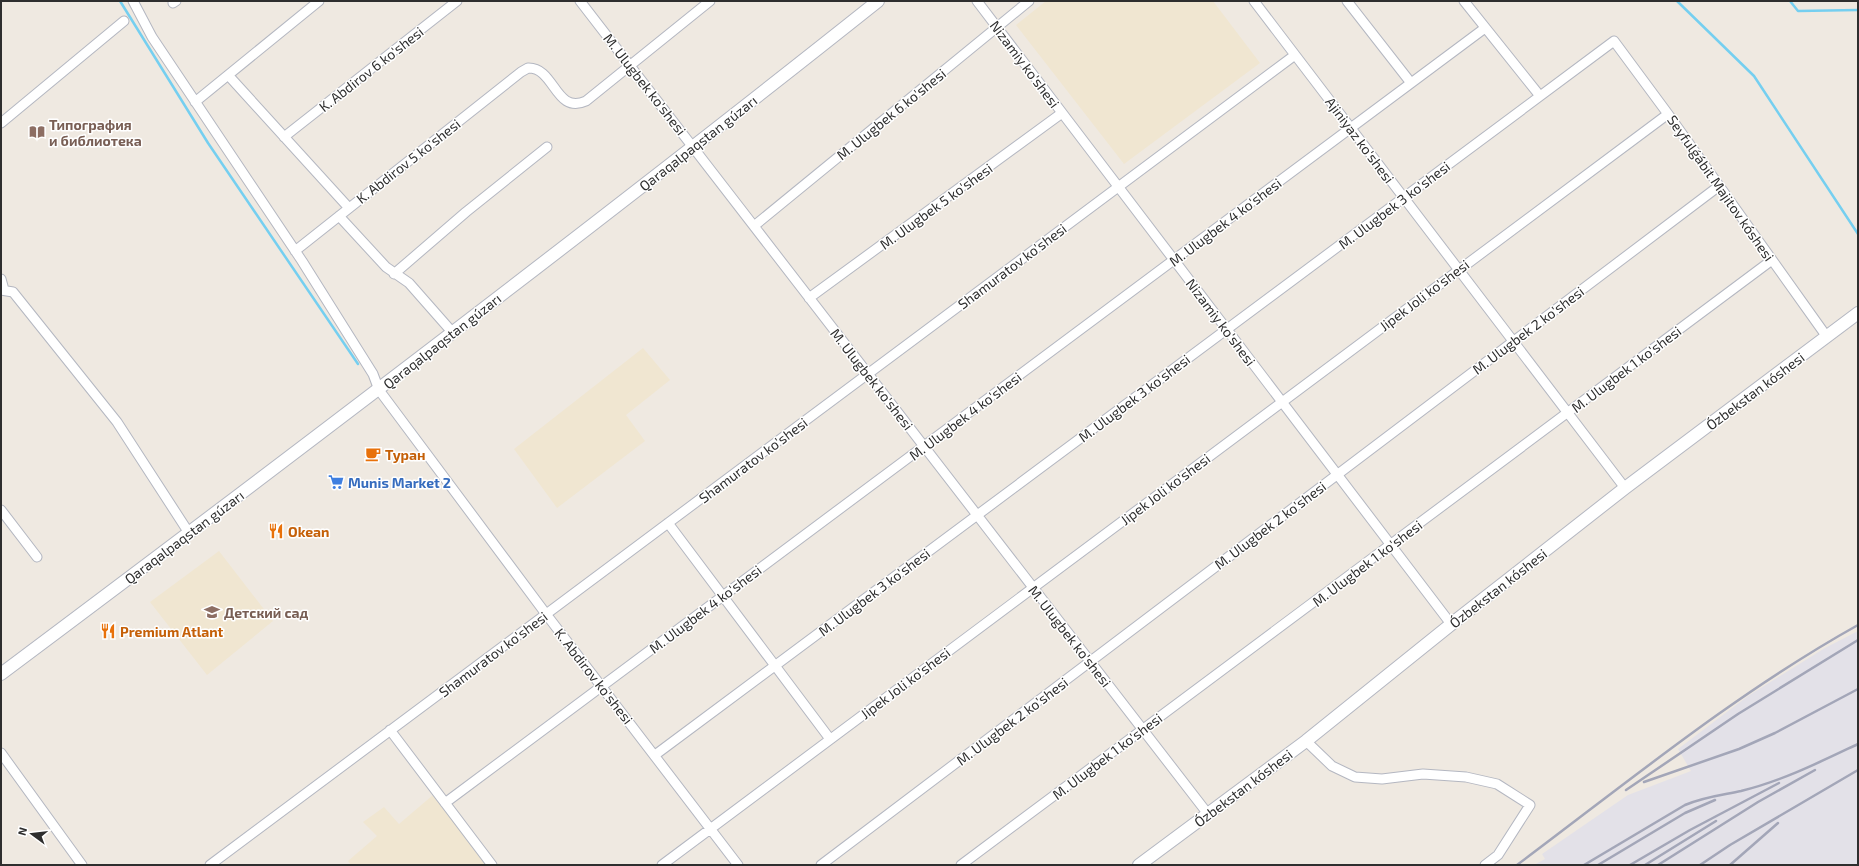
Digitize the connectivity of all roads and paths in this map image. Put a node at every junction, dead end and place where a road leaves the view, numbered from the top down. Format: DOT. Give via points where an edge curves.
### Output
graph roads {
  1 [pos="133,1"];
  2 [pos="319,1"];
  3 [pos="457,1"];
  4 [pos="580,1"];
  5 [pos="710,1"];
  6 [pos="878,1"];
  7 [pos="977,1"];
  8 [pos="1028,1"];
  9 [pos="1254,1"];
  10 [pos="1347,1"];
  11 [pos="1464,1"];
  12 [pos="124,21"];
  13 [pos="997,27"];
  14 [pos="1485,28"];
  15 [pos="1614,41"];
  16 [pos="1295,55"];
  17 [pos="630,66"];
  18 [pos="228,75"];
  19 [pos="1411,83"];
  20 [pos="1540,96"];
  21 [pos="195,102"];
  22 [pos="1062,113"];
  23 [pos="1668,114"];
  24 [pos="1,123"];
  25 [pos="1351,128"];
  26 [pos="284,137"];
  27 [pos="547,147"];
  28 [pos="694,147"];
  29 [pos="1719,186"];
  30 [pos="1119,187"];
  31 [pos="1404,198"];
  32 [pos="350,208"];
  33 [pos="339,216"];
  34 [pos="754,226"];
  35 [pos="295,251"];
  36 [pos="1174,260"];
  37 [pos="1772,260"];
  38 [pos="1459,270"];
  39 [pos="394,274"];
  40 [pos="1,279"];
  41 [pos="2,290"];
  42 [pos="809,298"];
  43 [pos="1858,313"];
  44 [pos="1227,329"];
  45 [pos="454,333"];
  46 [pos="1826,337"];
  47 [pos="1513,341"];
  48 [pos="868,374"];
  49 [pos="379,390"];
  50 [pos="1282,402"];
  51 [pos="1568,412"];
  52 [pos="924,446"];
  53 [pos="1338,474"];
  54 [pos="1625,488"];
  55 [pos="1,510"];
  56 [pos="977,515"];
  57 [pos="668,523"];
  58 [pos="189,533"];
  59 [pos="1391,544"];
  60 [pos="37,557"];
  61 [pos="1033,588"];
  62 [pos="723,596"];
  63 [pos="546,614"];
  64 [pos="1452,624"];
  65 [pos="1090,662"];
  66 [pos="775,666"];
  67 [pos="1,674"];
  68 [pos="602,686"];
  69 [pos="390,730"];
  70 [pos="1142,730"];
  71 [pos="830,739"];
  72 [pos="1306,741"];
  73 [pos="1,753"];
  74 [pos="655,755"];
  75 [pos="445,803"];
  76 [pos="1208,814"];
  77 [pos="711,828"];
  78 [pos="82,865"];
  79 [pos="210,865"];
  80 [pos="492,865"];
  81 [pos="662,865"];
  82 [pos="738,865"];
  83 [pos="821,865"];
  84 [pos="961,865"];
  85 [pos="1139,865"];
  86 [pos="1485,865"];
  1 -- 21 [label="street, K. Abdirov ko'shesi" via="152,37"];
  2 -- 18 [label="street"];
  3 -- 26 [label="street, K. Abdirov 6 ko'shesi"];
  4 -- 17 [label="street, M. Ulugbek ko'shesi"];
  5 -- 17 [label="street"];
  6 -- 28 [label="street, Qaraqalpaqstan gúzarı"];
  7 -- 13 [label="street, Nizamiy ko'shesi"];
  8 -- 13 [label="street, M. Ulugbek 6 ko'shesi"];
  9 -- 16 [label="street, Ajiniyaz ko'shesi"];
  10 -- 19 [label="street"];
  11 -- 14 [label="street"];
  12 -- 24 [label="street"];
  13 -- 22 [label="street, Nizamiy ko'shesi"];
  13 -- 34 [label="street, M. Ulugbek 6 ko'shesi"];
  14 -- 19 [label="street, M. Ulugbek 4 ko'shesi"];
  14 -- 20 [label="street"];
  15 -- 20 [label="street, M. Ulugbek 3 ko'shesi"];
  15 -- 23 [label="street, Seyfulǵábit Majitov kóshesi"];
  16 -- 25 [label="street, Ajiniyaz ko'shesi"];
  16 -- 30 [label="street, Shamuratov ko'shesi"];
  17 -- 28 [label="street, M. Ulugbek ko'shesi"];
  17 -- 32 [label="street, K. Abdirov 5 ko'shesi" via="579,104 565,101 538,70 528,68"];
  18 -- 21 [label="street"];
  18 -- 26 [label="street"];
  19 -- 25 [label="street, M. Ulugbek 4 ko'shesi"];
  20 -- 31 [label="street, M. Ulugbek 3 ko'shesi"];
  21 -- 35 [label="street, K. Abdirov ko'shesi"];
  22 -- 30 [label="street, Nizamiy ko'shesi"];
  22 -- 42 [label="street, M. Ulugbek 5 ko'shesi"];
  23 -- 29 [label="street, Seyfulǵábit Majitov kóshesi"];
  23 -- 38 [label="street, Jipek Joli ko'shesi"];
  25 -- 31 [label="street, Ajiniyaz ko'shesi"];
  25 -- 36 [label="street, M. Ulugbek 4 ko'shesi"];
  26 -- 32 [label="street"];
  27 -- 39 [label="street"];
  28 -- 34 [label="street, M. Ulugbek ko'shesi"];
  28 -- 45 [label="street, Qaraqalpaqstan gúzarı"];
  29 -- 37 [label="street, Seyfulǵábit Majitov kóshesi"];
  29 -- 47 [label="street, M. Ulugbek 2 ko'shesi"];
  30 -- 36 [label="street, Nizamiy ko'shesi"];
  30 -- 48 [label="street, Shamuratov ko'shesi"];
  31 -- 38 [label="street, Ajiniyaz ko'shesi"];
  31 -- 44 [label="street, M. Ulugbek 3 ko'shesi"];
  32 -- 33 [label="street, K. Abdirov 5 ko'shesi"];
  33 -- 35 [label="street, K. Abdirov 5 ko'shesi"];
  33 -- 39 [label="street"];
  34 -- 42 [label="street, M. Ulugbek ko'shesi"];
  35 -- 49 [label="street, K. Abdirov ko'shesi" via="373,374"];
  36 -- 44 [label="street, Nizamiy ko'shesi"];
  36 -- 52 [label="street, M. Ulugbek 4 ko'shesi"];
  37 -- 46 [label="street, Seyfulǵábit Majitov kóshesi"];
  37 -- 51 [label="street, M. Ulugbek 1 ko'shesi"];
  38 -- 47 [label="street, Ajiniyaz ko'shesi"];
  38 -- 50 [label="street, Jipek Joli ko'shesi"];
  39 -- 45 [label="street" via="410,283"];
  40 -- 41 [label="street"];
  41 -- 58 [label="street" via="13,292 117,422"];
  42 -- 48 [label="street, M. Ulugbek ko'shesi"];
  43 -- 46 [label="street, Ózbekstan kóshesi"];
  44 -- 50 [label="street, Nizamiy ko'shesi"];
  44 -- 56 [label="street, M. Ulugbek 3 ko'shesi"];
  45 -- 49 [label="street, Qaraqalpaqstan gúzarı"];
  46 -- 54 [label="street, Ózbekstan kóshesi"];
  47 -- 51 [label="street, Ajiniyaz ko'shesi"];
  47 -- 53 [label="street, M. Ulugbek 2 ko'shesi"];
  48 -- 52 [label="street, M. Ulugbek ko'shesi"];
  48 -- 57 [label="street, Shamuratov ko'shesi"];
  49 -- 58 [label="street, Qaraqalpaqstan gúzarı"];
  49 -- 63 [label="street, K. Abdirov ko'shesi"];
  50 -- 53 [label="street, Nizamiy ko'shesi"];
  50 -- 61 [label="street, Jipek Joli ko'shesi"];
  51 -- 54 [label="street, Ajiniyaz ko'shesi"];
  51 -- 59 [label="street, M. Ulugbek 1 ko'shesi"];
  52 -- 56 [label="street, M. Ulugbek ko'shesi"];
  52 -- 62 [label="street, M. Ulugbek 4 ko'shesi"];
  53 -- 59 [label="street, Nizamiy ko'shesi"];
  53 -- 65 [label="street, M. Ulugbek 2 ko'shesi"];
  54 -- 64 [label="street, Ózbekstan kóshesi"];
  55 -- 60 [label="street"];
  56 -- 61 [label="street, M. Ulugbek ko'shesi"];
  56 -- 66 [label="street, M. Ulugbek 3 ko'shesi"];
  57 -- 62 [label="street"];
  57 -- 63 [label="street, Shamuratov ko'shesi"];
  58 -- 67 [label="street, Qaraqalpaqstan gúzarı"];
  59 -- 64 [label="street, Nizamiy ko'shesi"];
  59 -- 70 [label="street, M. Ulugbek 1 ko'shesi"];
  61 -- 65 [label="street, M. Ulugbek ko'shesi"];
  61 -- 71 [label="street, Jipek Joli ko'shesi"];
  62 -- 66 [label="street"];
  62 -- 68 [label="street, M. Ulugbek 4 ko'shesi"];
  63 -- 68 [label="street, K. Abdirov ko'shesi"];
  63 -- 69 [label="street, Shamuratov ko'shesi"];
  64 -- 72 [label="street, Ózbekstan kóshesi"];
  65 -- 70 [label="street, M. Ulugbek ko'shesi"];
  65 -- 83 [label="street, M. Ulugbek 2 ko'shesi"];
  66 -- 71 [label="street"];
  66 -- 74 [label="street, M. Ulugbek 3 ko'shesi"];
  68 -- 74 [label="street, K. Abdirov ko'shesi"];
  68 -- 75 [label="street, M. Ulugbek 4 ko'shesi"];
  69 -- 75 [label="street"];
  69 -- 79 [label="street, Shamuratov ko'shesi"];
  70 -- 76 [label="street, M. Ulugbek ko'shesi"];
  70 -- 84 [label="street, M. Ulugbek 1 ko'shesi"];
  71 -- 77 [label="street, Jipek Joli ko'shesi"];
  72 -- 76 [label="street, Ózbekstan kóshesi"];
  72 -- 86 [label="street" via="1332,766 1355,777 1382,779 1423,774 1466,777 1497,784 1530,805 1498,855"];
  73 -- 78 [label="street"];
  74 -- 77 [label="street, K. Abdirov ko'shesi"];
  75 -- 80 [label="street"];
  76 -- 85 [label="street, Ózbekstan kóshesi"];
  77 -- 81 [label="street, Jipek Joli ko'shesi"];
  77 -- 82 [label="street, K. Abdirov ko'shesi"];
}
